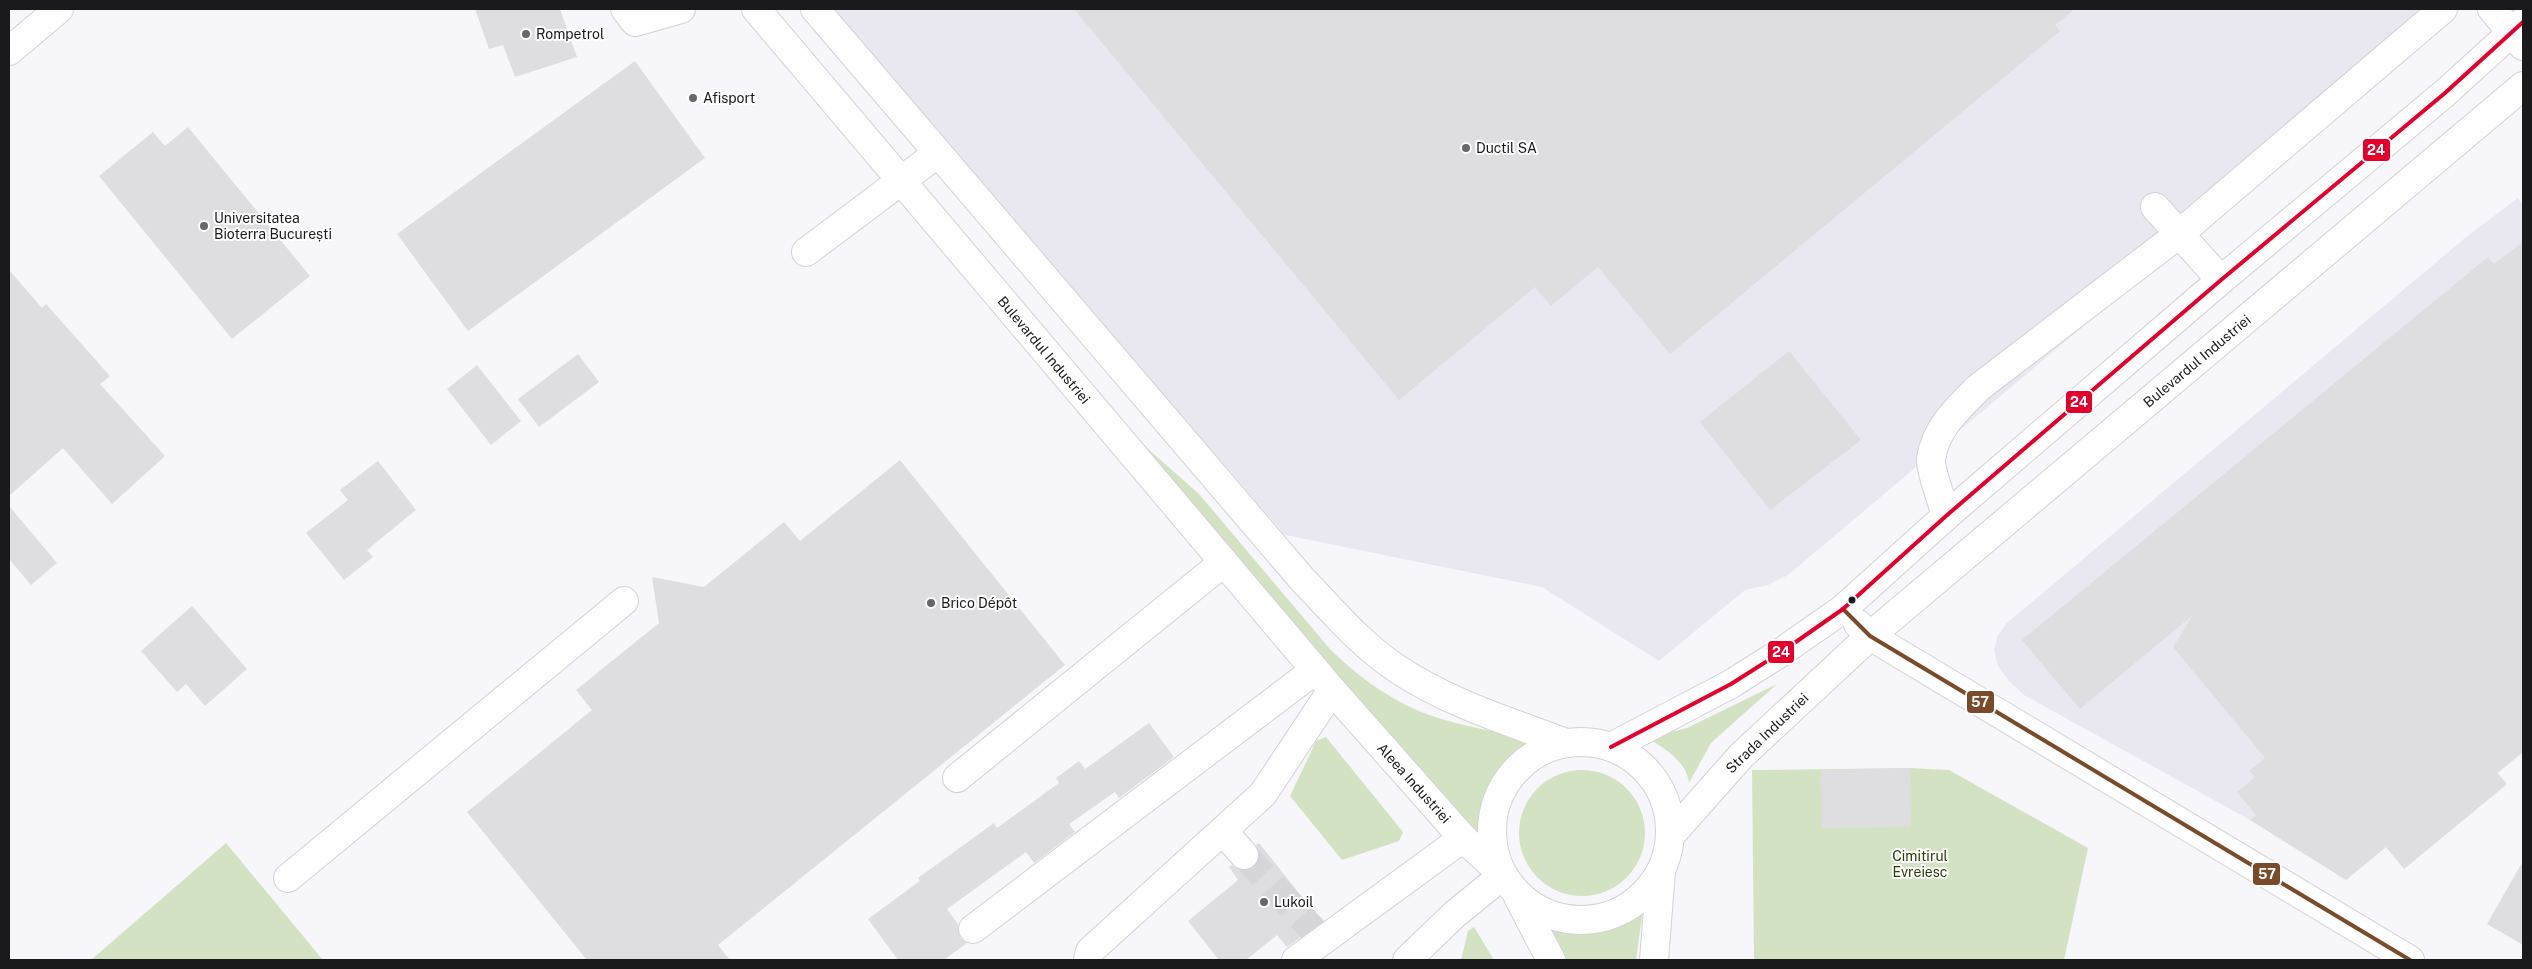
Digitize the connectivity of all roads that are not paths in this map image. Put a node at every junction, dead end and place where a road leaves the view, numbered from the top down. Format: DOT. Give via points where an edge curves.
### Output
graph roads {
  1 [pos="59,9"];
  2 [pos="625,9"];
  3 [pos="681,9"];
  4 [pos="756,9"];
  5 [pos="815,9"];
  6 [pos="2444,9"];
  7 [pos="2492,9"];
  8 [pos="2519,34"];
  9 [pos="9,51"];
  10 [pos="2523,86"];
  11 [pos="938,153"];
  12 [pos="902,181"];
  13 [pos="2154,207"];
  14 [pos="2179,234"];
  15 [pos="806,252"];
  16 [pos="2221,280"];
  17 [pos="1946,516"];
  18 [pos="1224,562"];
  19 [pos="624,601"];
  20 [pos="1843,609"];
  21 [pos="1870,636"];
  22 [pos="1324,680"];
  23 [pos="1566,743"];
  24 [pos="1611,747"];
  25 [pos="957,778"];
  26 [pos="1223,831"];
  27 [pos="1670,836"];
  28 [pos="1463,838"];
  29 [pos="1244,854"];
  30 [pos="1661,870"];
  31 [pos="288,878"];
  32 [pos="1507,881"];
  33 [pos="973,929"];
  34 [pos="1088,960"];
  35 [pos="1296,960"];
  36 [pos="1407,960"];
  37 [pos="1550,960"];
  38 [pos="1654,960"];
  39 [pos="2410,960"];
  1 -- 9 [label="main road"];
  2 -- 3 [label="main road" via="635,22"];
  4 -- 12 [label="main road, Bulevardul Industriei"];
  5 -- 11 [label="main road"];
  6 -- 14 [label="main road"];
  7 -- 8 [label="main road"];
  8 -- 16 [label="main road"];
  10 -- 21 [label="main road, Bulevardul Industriei"];
  11 -- 12 [label="main road"];
  11 -- 23 [label="main road" via="1302,579 1357,636 1395,668 1425,686"];
  12 -- 15 [label="main road"];
  12 -- 18 [label="main road, Bulevardul Industriei"];
  13 -- 14 [label="main road"];
  14 -- 16 [label="main road"];
  14 -- 17 [label="main road" via="1978,388 1950,416 1938,437 1931,460"];
  16 -- 17 [label="main road"];
  17 -- 20 [label="main road"];
  18 -- 22 [label="main road, Bulevardul Industriei"];
  18 -- 25 [label="main road"];
  19 -- 31 [label="main road"];
  20 -- 21 [label="main road"];
  20 -- 24 [label="main road" via="1731,684"];
  21 -- 27 [label="main road, Strada Industriei" via="1741,756"];
  21 -- 39 [label="main road"];
  22 -- 26 [label="main road" via="1264,794"];
  22 -- 28 [label="main road, Aleea Industriei"];
  22 -- 33 [label="main road"];
  23 -- 24 [label="main road" via="1589,742"];
  23 -- 32 [label="main road" via="1539,753 1517,770 1500,793 1492,820 1493,849"];
  24 -- 27 [label="main road" via="1636,761 1656,782 1668,808"];
  26 -- 29 [label="main road"];
  26 -- 34 [label="main road" via="1090,951"];
  27 -- 30 [label="main road" via="1668,854"];
  28 -- 32 [label="main road, Aleea Industriei"];
  28 -- 35 [label="main road" via="1320,937"];
  30 -- 32 [label="main road" via="1645,894 1623,910 1596,919 1569,920 1542,912"];
  30 -- 38 [label="main road"];
  32 -- 36 [label="main road" via="1455,914"];
  32 -- 37 [label="main road"];
}
